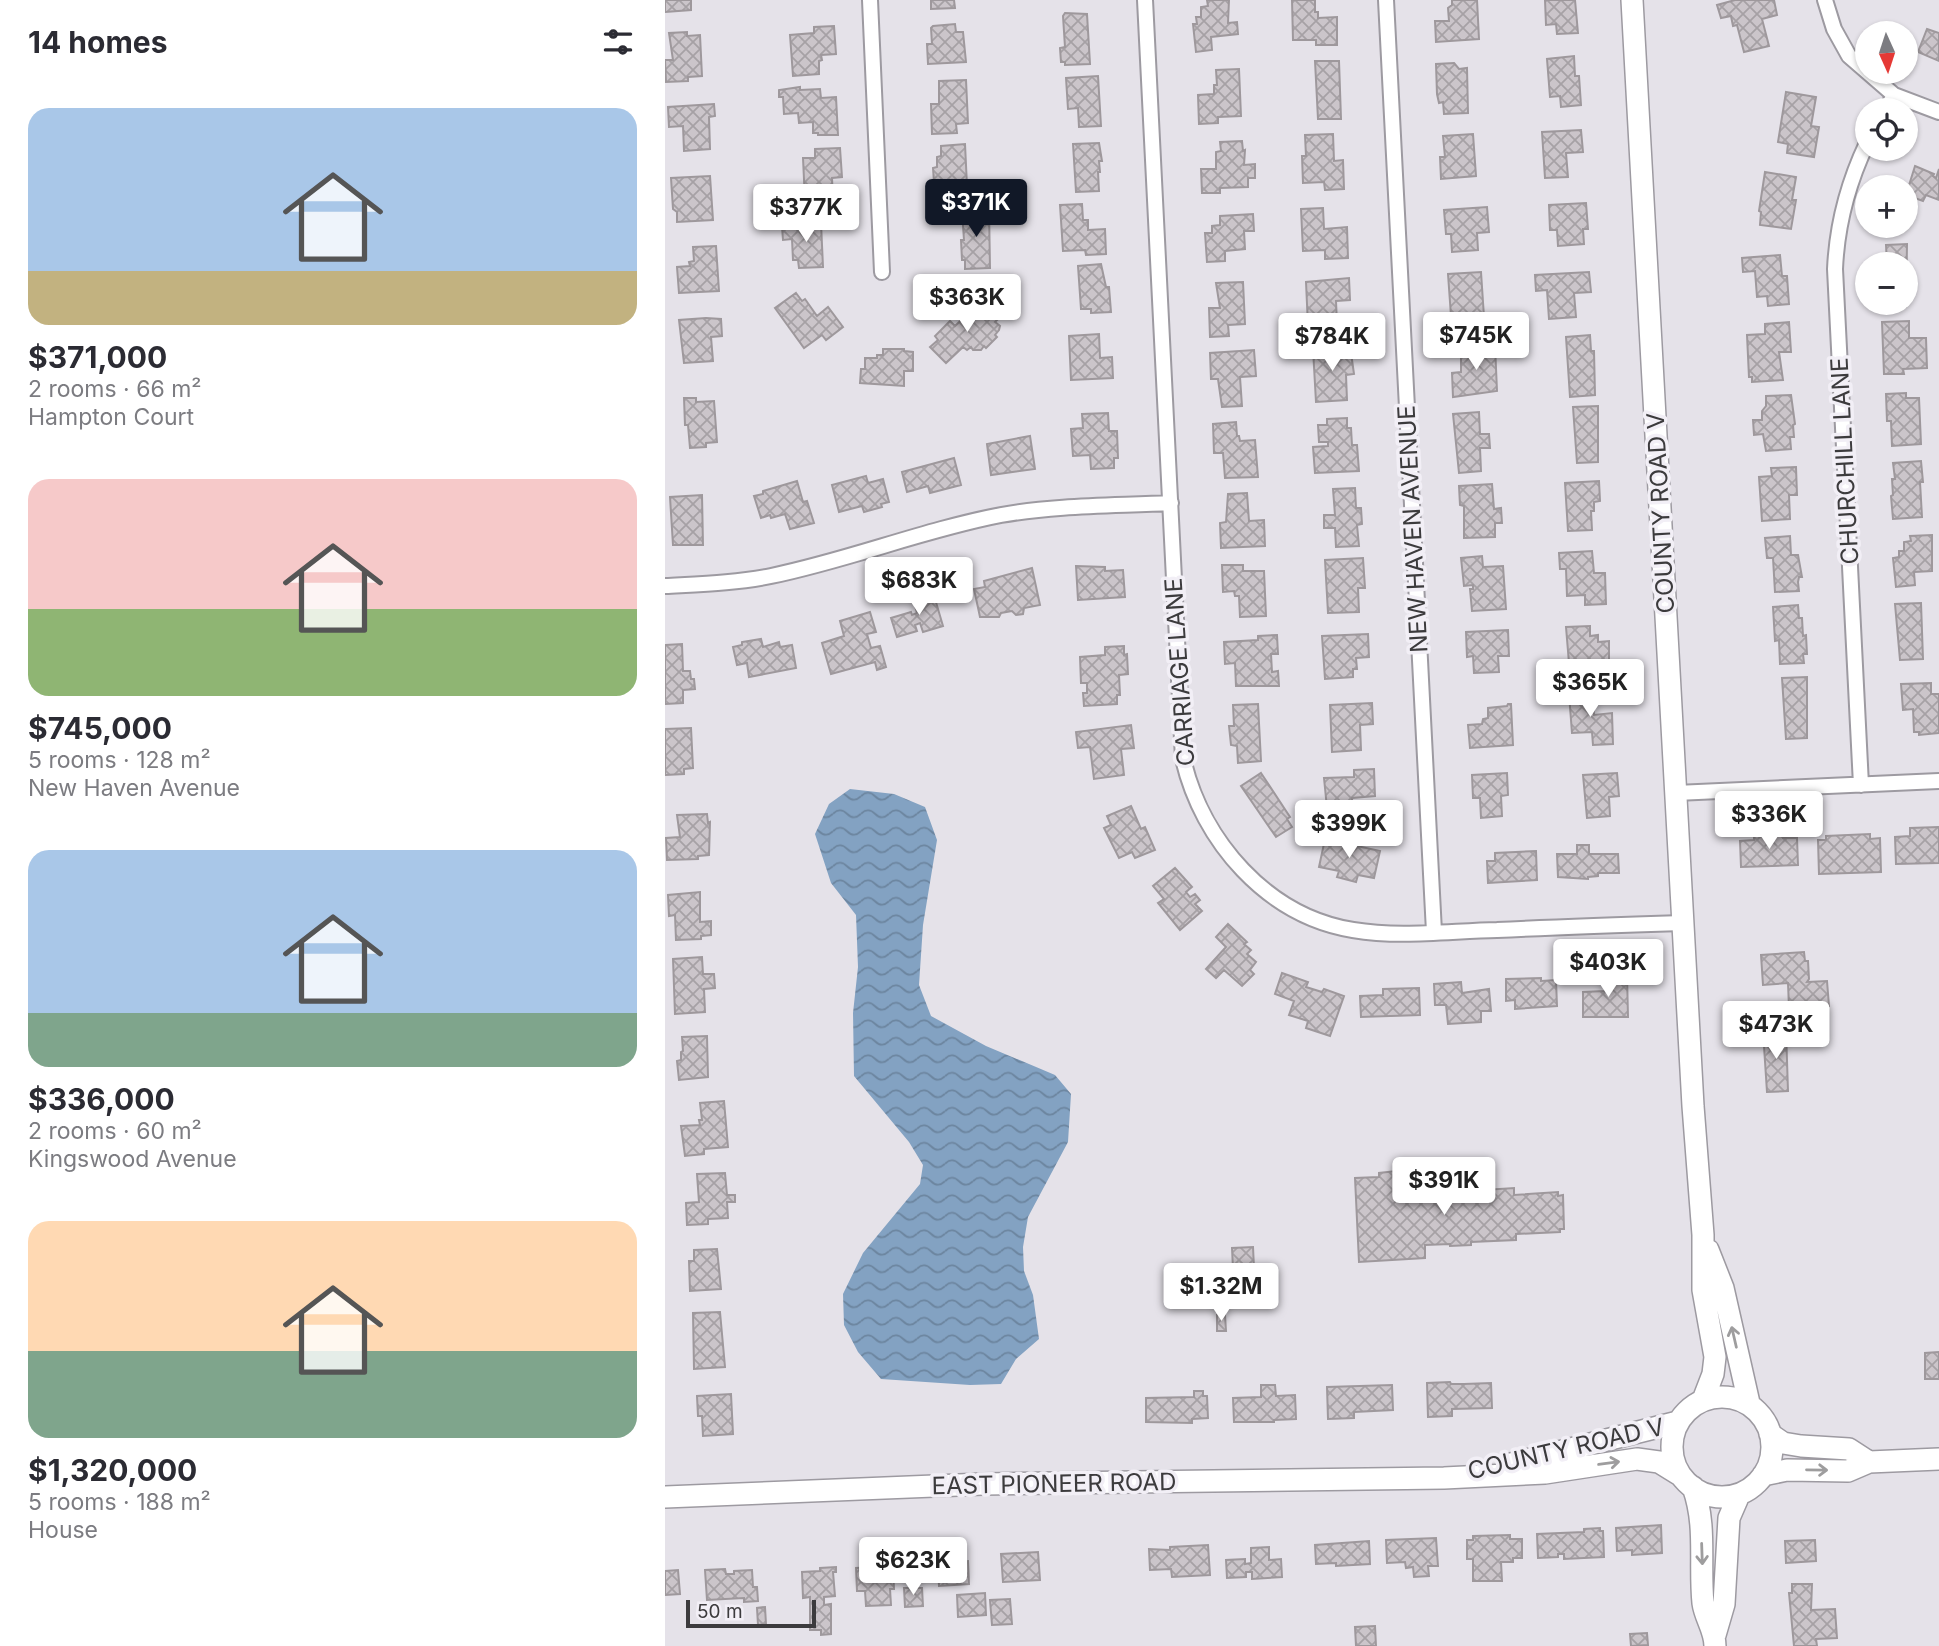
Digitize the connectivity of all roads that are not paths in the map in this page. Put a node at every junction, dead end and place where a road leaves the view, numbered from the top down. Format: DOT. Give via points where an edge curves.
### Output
graph roads {
  1 [pos="870,0"];
  2 [pos="1145,0"];
  3 [pos="1386,0"];
  4 [pos="1632,0"];
  5 [pos="1825,0"];
  6 [pos="1894,95"];
  7 [pos="1892,98"];
  8 [pos="1939,112"];
  9 [pos="1859,161"];
  10 [pos="883,272"];
  11 [pos="1171,503"];
  12 [pos="665,586"];
  13 [pos="1939,781"];
  14 [pos="1861,785"];
  15 [pos="1676,793"];
  16 [pos="1683,923"];
  17 [pos="1434,932"];
  18 [pos="1703,1235"];
  19 [pos="1703,1401"];
  20 [pos="1749,1403"];
  21 [pos="1678,1422"];
  22 [pos="1770,1434"];
  23 [pos="1939,1459"];
  24 [pos="1869,1462"];
  25 [pos="1763,1475"];
  26 [pos="1444,1478"];
  27 [pos="1686,1481"];
  28 [pos="1739,1495"];
  29 [pos="665,1497"];
  30 [pos="1715,1640"];
  1 -- 10 [label="street"];
  2 -- 11 [label="street, CARRIAGE LANE"];
  3 -- 17 [label="street, NEW HAVEN AVENUE"];
  4 -- 15 [label="main road, COUNTY ROAD V"];
  5 -- 6 [label="street" via="1849,56"];
  6 -- 7 [label="street"];
  6 -- 8 [label="street"];
  9 -- 14 [label="street, CHURCHILL LANE" via="1843,206 1835,268"];
  11 -- 12 [label="street" via="1015,513 771,576"];
  11 -- 17 [label="street, CARRIAGE LANE" via="1183,759 1204,820 1246,873 1310,917 1351,930"];
  13 -- 14 [label="street"];
  14 -- 15 [label="street"];
  15 -- 16 [label="main road, COUNTY ROAD V"];
  16 -- 17 [label="street, CARRIAGE LANE"];
  16 -- 18 [label="main road, COUNTY ROAD V"];
  18 -- 19 [label="main road, COUNTY ROAD V" via="1703,1290 1715,1357"];
  20 -- 18 [label="main road, COUNTY ROAD V, one-way" via="1723,1288"];
  19 -- 20 [label="main road" via="1715,1398"];
  19 -- 21 [label="main road" via="1689,1408"];
  20 -- 22 [label="main road"];
  21 -- 26 [label="main road, COUNTY ROAD V"];
  21 -- 27 [label="main road" via="1672,1450"];
  22 -- 24 [label="main road" via="1783,1443 1849,1449"];
  22 -- 25 [label="main road" via="1770,1455"];
  23 -- 24 [label="main road"];
  25 -- 24 [label="main road, one-way" via="1787,1470 1848,1471"];
  25 -- 28 [label="main road"];
  26 -- 27 [label="main road, COUNTY ROAD V, one-way" via="1545,1473 1637,1459 1660,1462"];
  26 -- 29 [label="main road, EAST PIONEER ROAD" via="983,1484"];
  27 -- 28 [label="main road" via="1705,1494"];
  27 -- 30 [label="main road, one-way" via="1702,1517 1703,1606"];
  28 -- 30 [label="main road" via="1729,1518 1724,1604"];
}
